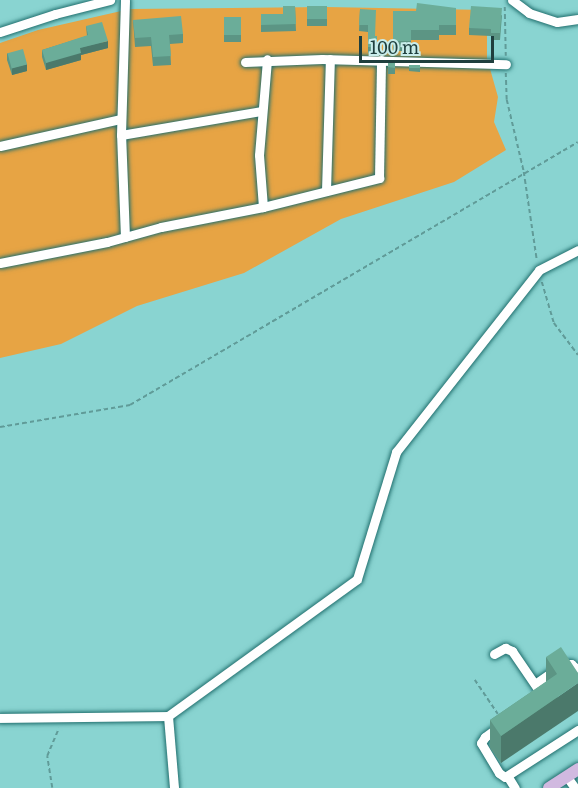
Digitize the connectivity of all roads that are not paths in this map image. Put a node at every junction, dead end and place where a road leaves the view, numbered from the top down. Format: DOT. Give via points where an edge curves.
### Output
graph roads {
  1 [pos="110,0"];
  2 [pos="125,0"];
  3 [pos="512,0"];
  4 [pos="578,19"];
  5 [pos="0,32"];
  6 [pos="267,59"];
  7 [pos="330,59"];
  8 [pos="381,60"];
  9 [pos="245,62"];
  10 [pos="506,64"];
  11 [pos="262,111"];
  12 [pos="121,118"];
  13 [pos="121,135"];
  14 [pos="0,146"];
  15 [pos="326,191"];
  16 [pos="263,207"];
  17 [pos="125,237"];
  18 [pos="578,250"];
  19 [pos="0,263"];
  20 [pos="494,654"];
  21 [pos="578,670"];
  22 [pos="535,684"];
  23 [pos="536,702"];
  24 [pos="168,716"];
  25 [pos="0,718"];
  26 [pos="508,721"];
  27 [pos="578,730"];
  28 [pos="578,769"];
  29 [pos="508,777"];
  30 [pos="567,777"];
  31 [pos="174,788"];
  32 [pos="515,788"];
  33 [pos="549,788"];
  34 [pos="575,788"];
  1 -- 5 [label="street"];
  2 -- 12 [label="street"];
  3 -- 4 [label="street" via="529,13 557,22"];
  6 -- 7 [label="street"];
  6 -- 9 [label="street"];
  6 -- 11 [label="street"];
  7 -- 8 [label="street"];
  7 -- 15 [label="street"];
  8 -- 10 [label="street"];
  8 -- 15 [label="street" via="379,178"];
  11 -- 13 [label="street"];
  11 -- 16 [label="street" via="259,155"];
  12 -- 13 [label="street"];
  12 -- 14 [label="street"];
  13 -- 17 [label="street"];
  15 -- 16 [label="street"];
  16 -- 17 [label="street"];
  17 -- 19 [label="street"];
  18 -- 24 [label="street" via="539,270 396,452 357,579"];
  20 -- 22 [label="street" via="505,648 512,651"];
  21 -- 22 [label="street" via="564,664"];
  22 -- 23 [label="street" via="541,695"];
  24 -- 25 [label="street"];
  24 -- 31 [label="street"];
  26 -- 29 [label="street" via="481,743 501,776"];
  27 -- 29 [label="street"];
  28 -- 30 [label="main road"];
  29 -- 32 [label="street"];
  30 -- 33 [label="main road"];
  30 -- 34 [label="street"];
}
